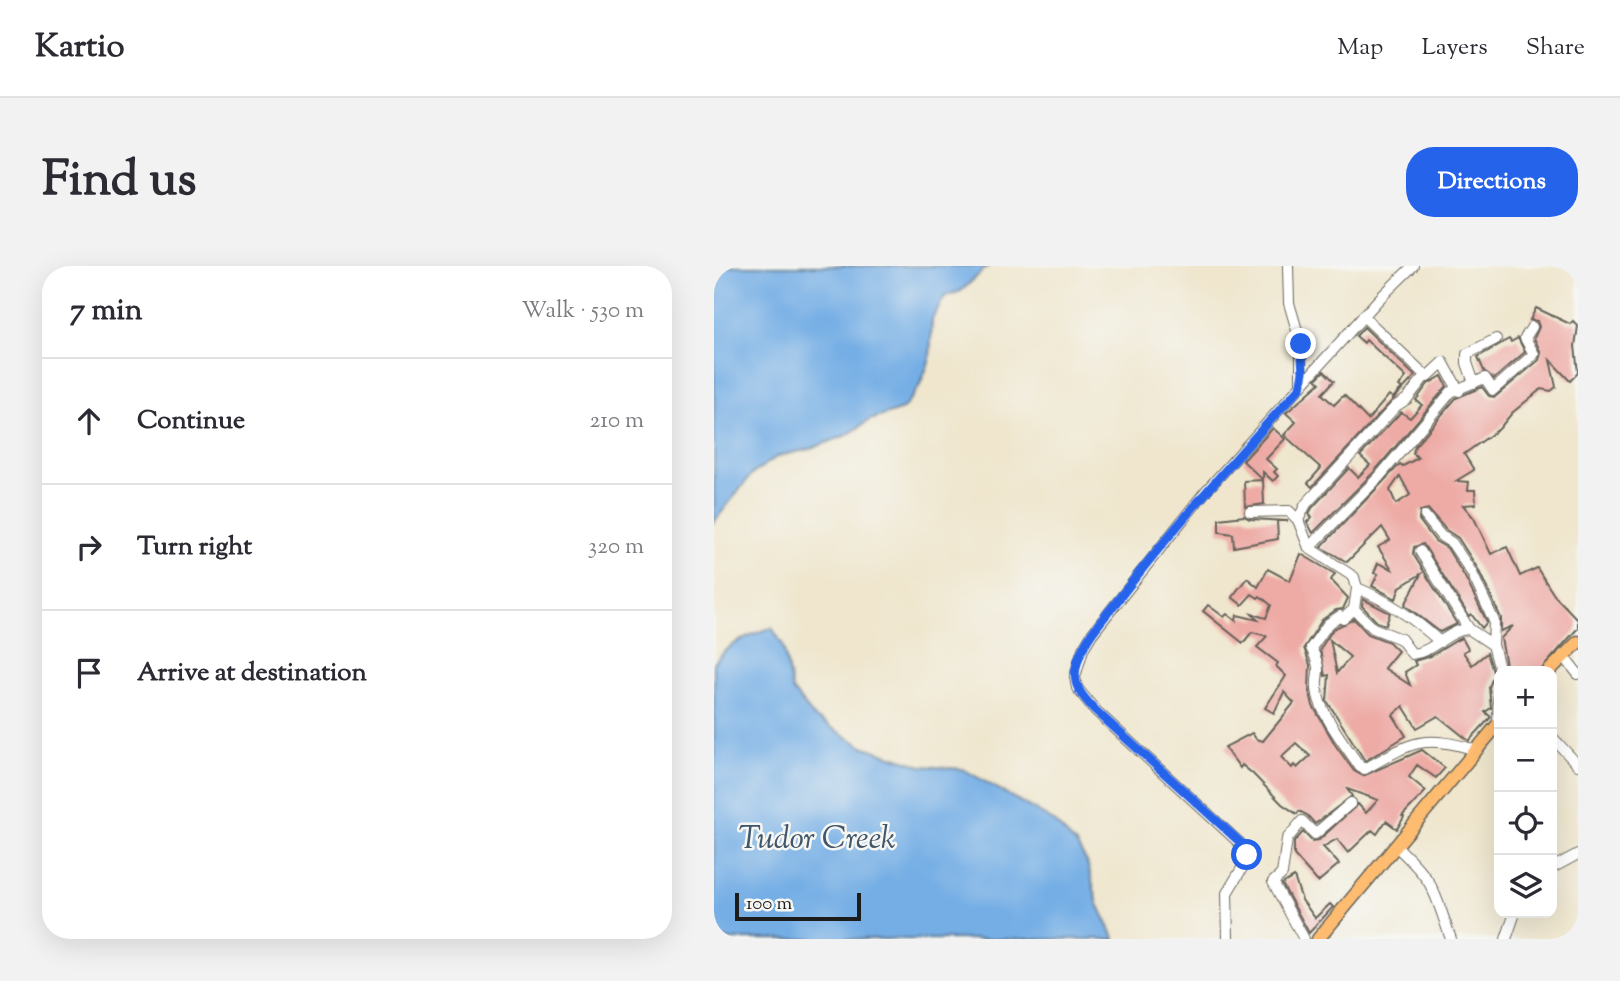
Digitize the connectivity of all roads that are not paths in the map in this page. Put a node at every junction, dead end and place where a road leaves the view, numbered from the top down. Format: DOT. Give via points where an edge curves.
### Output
graph roads {
  1 [pos="1288,266"];
  2 [pos="1413,266"];
  3 [pos="1363,316"];
  4 [pos="1532,327"];
  5 [pos="1496,339"];
  6 [pos="1425,376"];
  7 [pos="1474,383"];
  8 [pos="1300,388"];
  9 [pos="1459,391"];
  10 [pos="1250,512"];
  11 [pos="1425,516"];
  12 [pos="1298,520"];
  13 [pos="1309,548"];
  14 [pos="1420,551"];
  15 [pos="1357,588"];
  16 [pos="1354,609"];
  17 [pos="1469,629"];
  18 [pos="1440,642"];
  19 [pos="1578,642"];
  20 [pos="1493,645"];
  21 [pos="1563,656"];
  22 [pos="1499,666"];
  23 [pos="1554,666"];
  24 [pos="1578,674"];
  25 [pos="1494,732"];
  26 [pos="1557,742"];
  27 [pos="1476,750"];
  28 [pos="1578,765"];
  29 [pos="1351,803"];
  30 [pos="1396,846"];
  31 [pos="1578,854"];
  32 [pos="1557,865"];
  33 [pos="1513,918"];
  34 [pos="1228,939"];
  35 [pos="1304,939"];
  36 [pos="1318,939"];
  37 [pos="1451,939"];
  38 [pos="1506,939"];
  1 -- 8 [label="street" via="1289,303 1301,344"];
  2 -- 3 [label="street"];
  3 -- 6 [label="street"];
  3 -- 8 [label="street"];
  4 -- 7 [label="street" via="1525,338 1534,354 1523,366 1493,390 1485,378"];
  5 -- 7 [label="street" via="1467,354"];
  6 -- 9 [label="street" via="1443,362"];
  6 -- 12 [label="street" via="1306,504"];
  7 -- 9 [label="street"];
  8 -- 34 [label="street" via="1205,492 1138,575 1092,634 1076,668 1077,688 1095,710 1245,848 1247,860 1227,892"];
  9 -- 13 [label="street" via="1442,401 1378,477"];
  10 -- 12 [label="street" via="1289,511"];
  11 -- 20 [label="street" via="1452,543 1472,573 1494,621"];
  12 -- 13 [label="street"];
  13 -- 15 [label="street" via="1354,577"];
  14 -- 17 [label="street"];
  15 -- 16 [label="street"];
  15 -- 18 [label="street" via="1393,604"];
  16 -- 18 [label="street" via="1373,628 1401,639 1412,654 1426,653"];
  16 -- 27 [label="street" via="1328,624 1311,648 1320,669 1317,694 1322,708 1360,767 1365,769 1413,744 1436,740"];
  17 -- 18 [label="street"];
  17 -- 20 [label="street"];
  19 -- 21 [label="main road"];
  20 -- 22 [label="street"];
  21 -- 23 [label="main road"];
  21 -- 24 [label="street"];
  25 -- 27 [label="main road"];
  26 -- 28 [label="street"];
  27 -- 30 [label="main road"];
  29 -- 35 [label="street" via="1315,834 1302,821 1287,839 1282,874 1273,882"];
  30 -- 36 [label="main road"];
  30 -- 37 [label="street" via="1428,877"];
  31 -- 32 [label="street"];
  33 -- 38 [label="street"];
}
